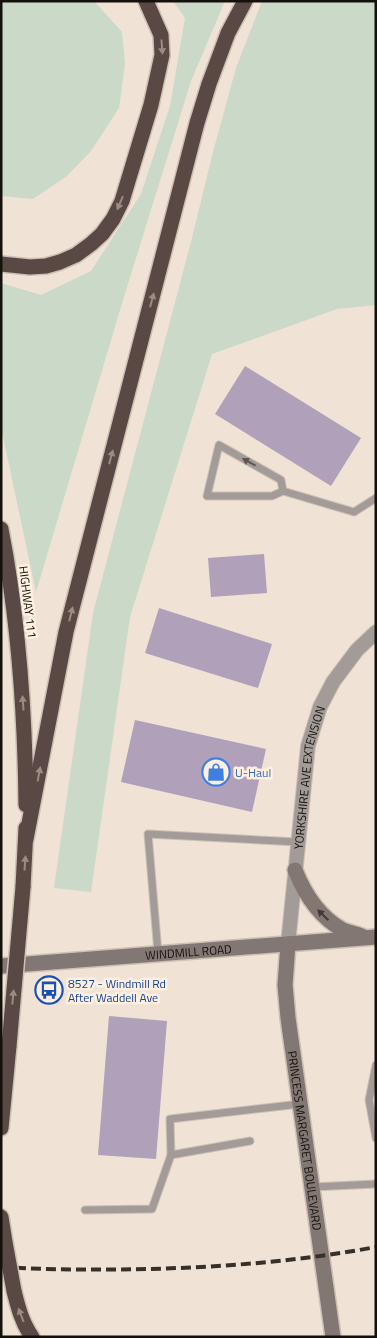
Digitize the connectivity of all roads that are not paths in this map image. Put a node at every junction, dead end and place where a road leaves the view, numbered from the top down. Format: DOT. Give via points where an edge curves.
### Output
graph roads {
  1 [pos="146,1"];
  2 [pos="245,1"];
  3 [pos="1,264"];
  4 [pos="283,491"];
  5 [pos="376,498"];
  6 [pos="1,529"];
  7 [pos="376,632"];
  8 [pos="26,839"];
  9 [pos="298,842"];
  10 [pos="295,870"];
  11 [pos="371,937"];
  12 [pos="288,944"];
  13 [pos="158,953"];
  14 [pos="1,966"];
  15 [pos="376,1065"];
  16 [pos="300,1104"];
  17 [pos="1,1128"];
  18 [pos="376,1138"];
  19 [pos="250,1141"];
  20 [pos="170,1155"];
  21 [pos="376,1184"];
  22 [pos="312,1187"];
  23 [pos="85,1210"];
  24 [pos="1,1217"];
  25 [pos="32,1337"];
  26 [pos="333,1337"];
  1 -- 3 [label="highway, one-way" via="161,35 162,56 122,201 113,219 91,244 60,262 30,267"];
  8 -- 2 [label="highway, one-way" via="66,632 197,123 228,32"];
  4 -- 4 [label="lane, one-way" via="281,480 219,445 207,496 272,496"];
  4 -- 5 [label="lane" via="354,512"];
  8 -- 6 [label="highway, HIGHWAY 111, one-way" via="25,735 18,634"];
  7 -- 9 [label="street, YORKSHIRE AVE EXTENSION" via="339,672 320,708 308,746"];
  17 -- 8 [label="highway, HIGHWAY 111, one-way, bridge"];
  9 -- 10 [label="street, YORKSHIRE AVE EXTENSION"];
  9 -- 13 [label="lane" via="148,834"];
  11 -- 10 [label="main road, one-way" via="344,930 330,921 310,901"];
  10 -- 12 [label="street, YORKSHIRE AVE EXTENSION"];
  11 -- 12 [label="main road, WINDMILL ROAD"];
  12 -- 13 [label="main road, WINDMILL ROAD"];
  12 -- 16 [label="main road, PRINCESS MARGARET BOULEVARD" via="285,985"];
  13 -- 14 [label="main road, WINDMILL ROAD"];
  15 -- 18 [label="lane" via="369,1100"];
  16 -- 20 [label="lane" via="170,1119"];
  16 -- 22 [label="main road, PRINCESS MARGARET BOULEVARD"];
  19 -- 20 [label="lane"];
  20 -- 23 [label="lane" via="152,1209"];
  21 -- 22 [label="lane"];
  22 -- 26 [label="main road, PRINCESS MARGARET BOULEVARD"];
  25 -- 24 [label="highway, one-way, bridge" via="18,1308"];
}
